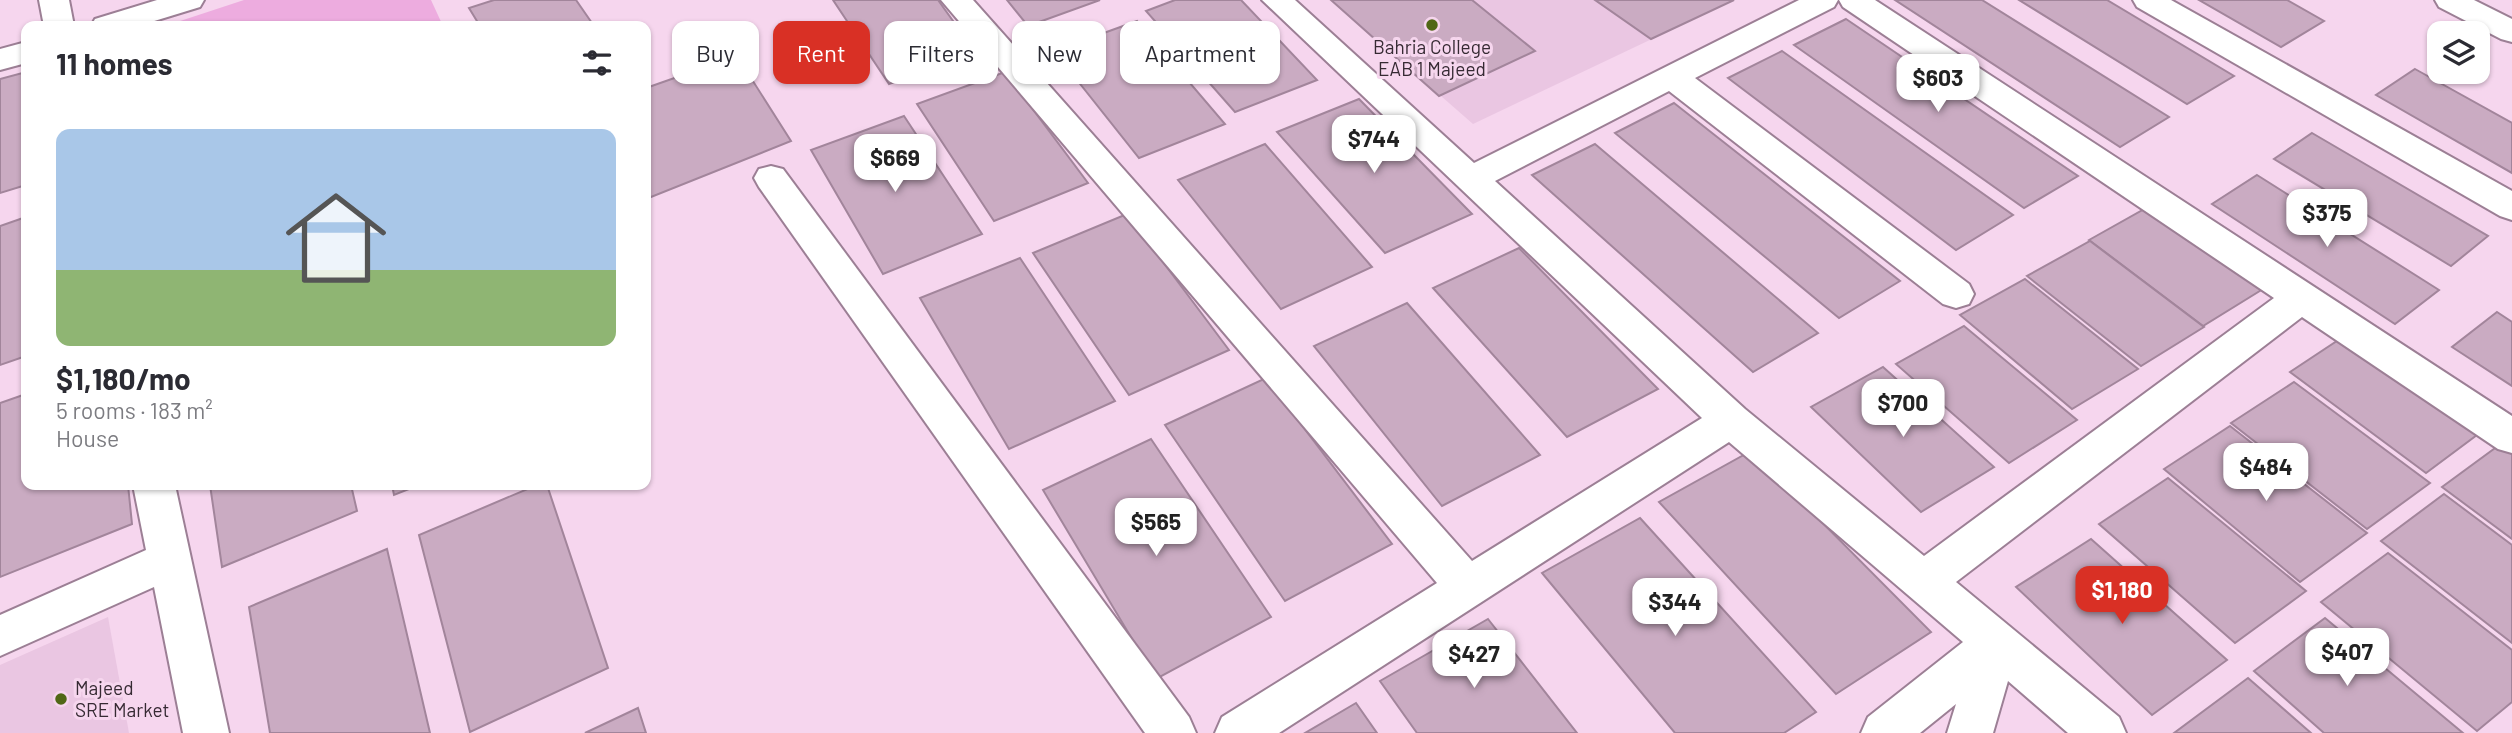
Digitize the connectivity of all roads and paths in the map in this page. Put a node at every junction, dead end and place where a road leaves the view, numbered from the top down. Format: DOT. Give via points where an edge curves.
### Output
graph roads {
  1 [pos="54,0"];
  2 [pos="190,0"];
  3 [pos="956,0"];
  4 [pos="1277,0"];
  5 [pos="1823,0"];
  6 [pos="1854,0"];
  7 [pos="2148,0"];
  8 [pos="2450,0"];
  9 [pos="58,21"];
  10 [pos="122,21"];
  11 [pos="2512,32"];
  12 [pos="21,54"];
  13 [pos="0,60"];
  14 [pos="1673,78"];
  15 [pos="771,177"];
  16 [pos="1471,179"];
  17 [pos="2512,207"];
  18 [pos="1956,294"];
  19 [pos="2302,297"];
  20 [pos="1731,420"];
  21 [pos="2512,438"];
  22 [pos="155,490"];
  23 [pos="169,560"];
  24 [pos="1923,582"];
  25 [pos="1468,586"];
  26 [pos="0,636"];
  27 [pos="1996,643"];
  28 [pos="205,733"];
  29 [pos="1173,733"];
  30 [pos="1238,733"];
  31 [pos="1884,733"];
  32 [pos="1970,733"];
  33 [pos="2103,733"];
  1 -- 9 [label="street"];
  2 -- 10 [label="street"];
  3 -- 25 [label="street"];
  4 -- 16 [label="street"];
  5 -- 14 [label="street"];
  6 -- 19 [label="street"];
  7 -- 17 [label="street"];
  8 -- 11 [label="street"];
  12 -- 13 [label="street"];
  14 -- 16 [label="street"];
  14 -- 18 [label="street"];
  15 -- 29 [label="street"];
  16 -- 20 [label="street"];
  19 -- 21 [label="street"];
  19 -- 24 [label="street"];
  20 -- 24 [label="street"];
  20 -- 25 [label="street"];
  22 -- 23 [label="street"];
  23 -- 26 [label="street"];
  23 -- 28 [label="street"];
  24 -- 27 [label="street"];
  25 -- 30 [label="street"];
  27 -- 31 [label="street"];
  27 -- 32 [label="street"];
  27 -- 33 [label="street"];
}
